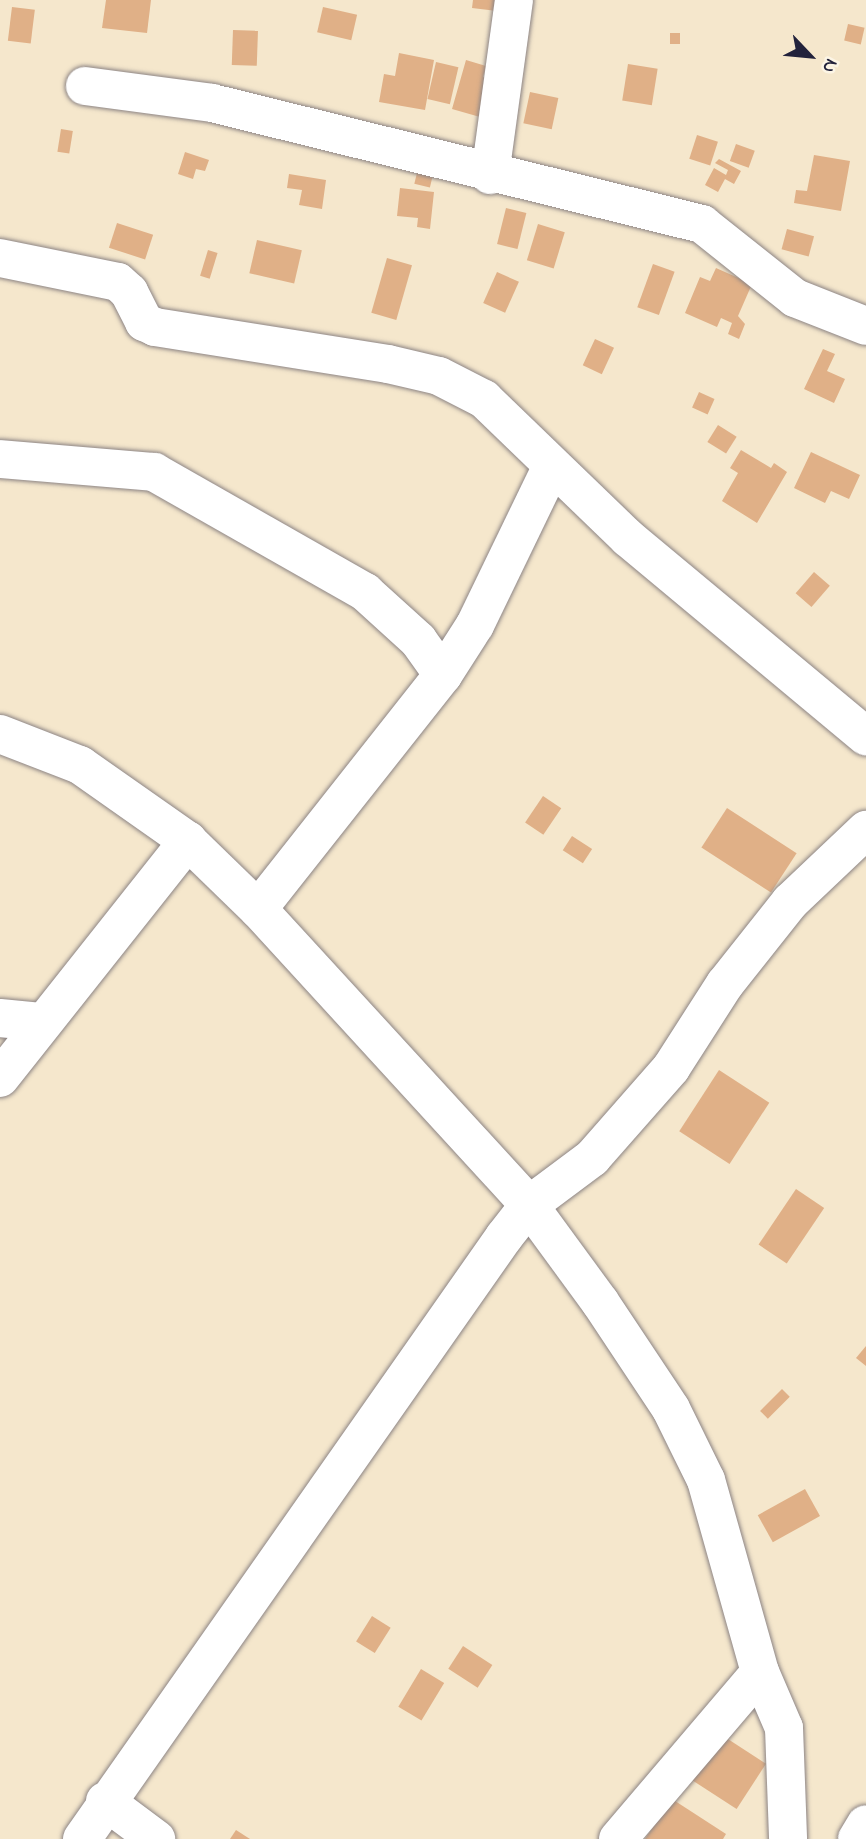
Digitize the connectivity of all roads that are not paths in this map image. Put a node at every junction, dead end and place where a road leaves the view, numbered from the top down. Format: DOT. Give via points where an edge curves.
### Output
graph roads {
  1 [pos="514,0"];
  2 [pos="85,86"];
  3 [pos="490,175"];
  4 [pos="0,258"];
  5 [pos="866,326"];
  6 [pos="0,459"];
  7 [pos="551,468"];
  8 [pos="443,675"];
  9 [pos="0,734"];
  10 [pos="866,736"];
  11 [pos="866,830"];
  12 [pos="188,841"];
  13 [pos="258,909"];
  14 [pos="0,1018"];
  15 [pos="41,1022"];
  16 [pos="0,1078"];
  17 [pos="529,1205"];
  18 [pos="760,1672"];
  19 [pos="105,1801"];
  20 [pos="866,1824"];
  21 [pos="82,1839"];
  22 [pos="156,1839"];
  23 [pos="618,1839"];
  24 [pos="788,1839"];
  25 [pos="857,1839"];
  1 -- 3 [label="street"];
  2 -- 3 [label="street" via="212,103"];
  3 -- 5 [label="street" via="702,224 794,298"];
  4 -- 7 [label="street" via="118,282 129,292 144,322 155,327 439,376 484,398"];
  6 -- 8 [label="street" via="154,472 365,592 418,640"];
  7 -- 8 [label="street" via="475,625"];
  7 -- 10 [label="street"];
  8 -- 13 [label="street"];
  9 -- 12 [label="street" via="80,765"];
  11 -- 17 [label="street" via="790,902 725,985 671,1068 593,1158"];
  12 -- 13 [label="street"];
  12 -- 15 [label="street"];
  13 -- 17 [label="street"];
  14 -- 15 [label="street"];
  15 -- 16 [label="street"];
  17 -- 18 [label="street" via="677,1420 713,1503"];
  17 -- 19 [label="street"];
  18 -- 23 [label="street"];
  18 -- 24 [label="street" via="784,1728"];
  19 -- 21 [label="street"];
  19 -- 22 [label="street"];
  20 -- 25 [label="street"];
}
